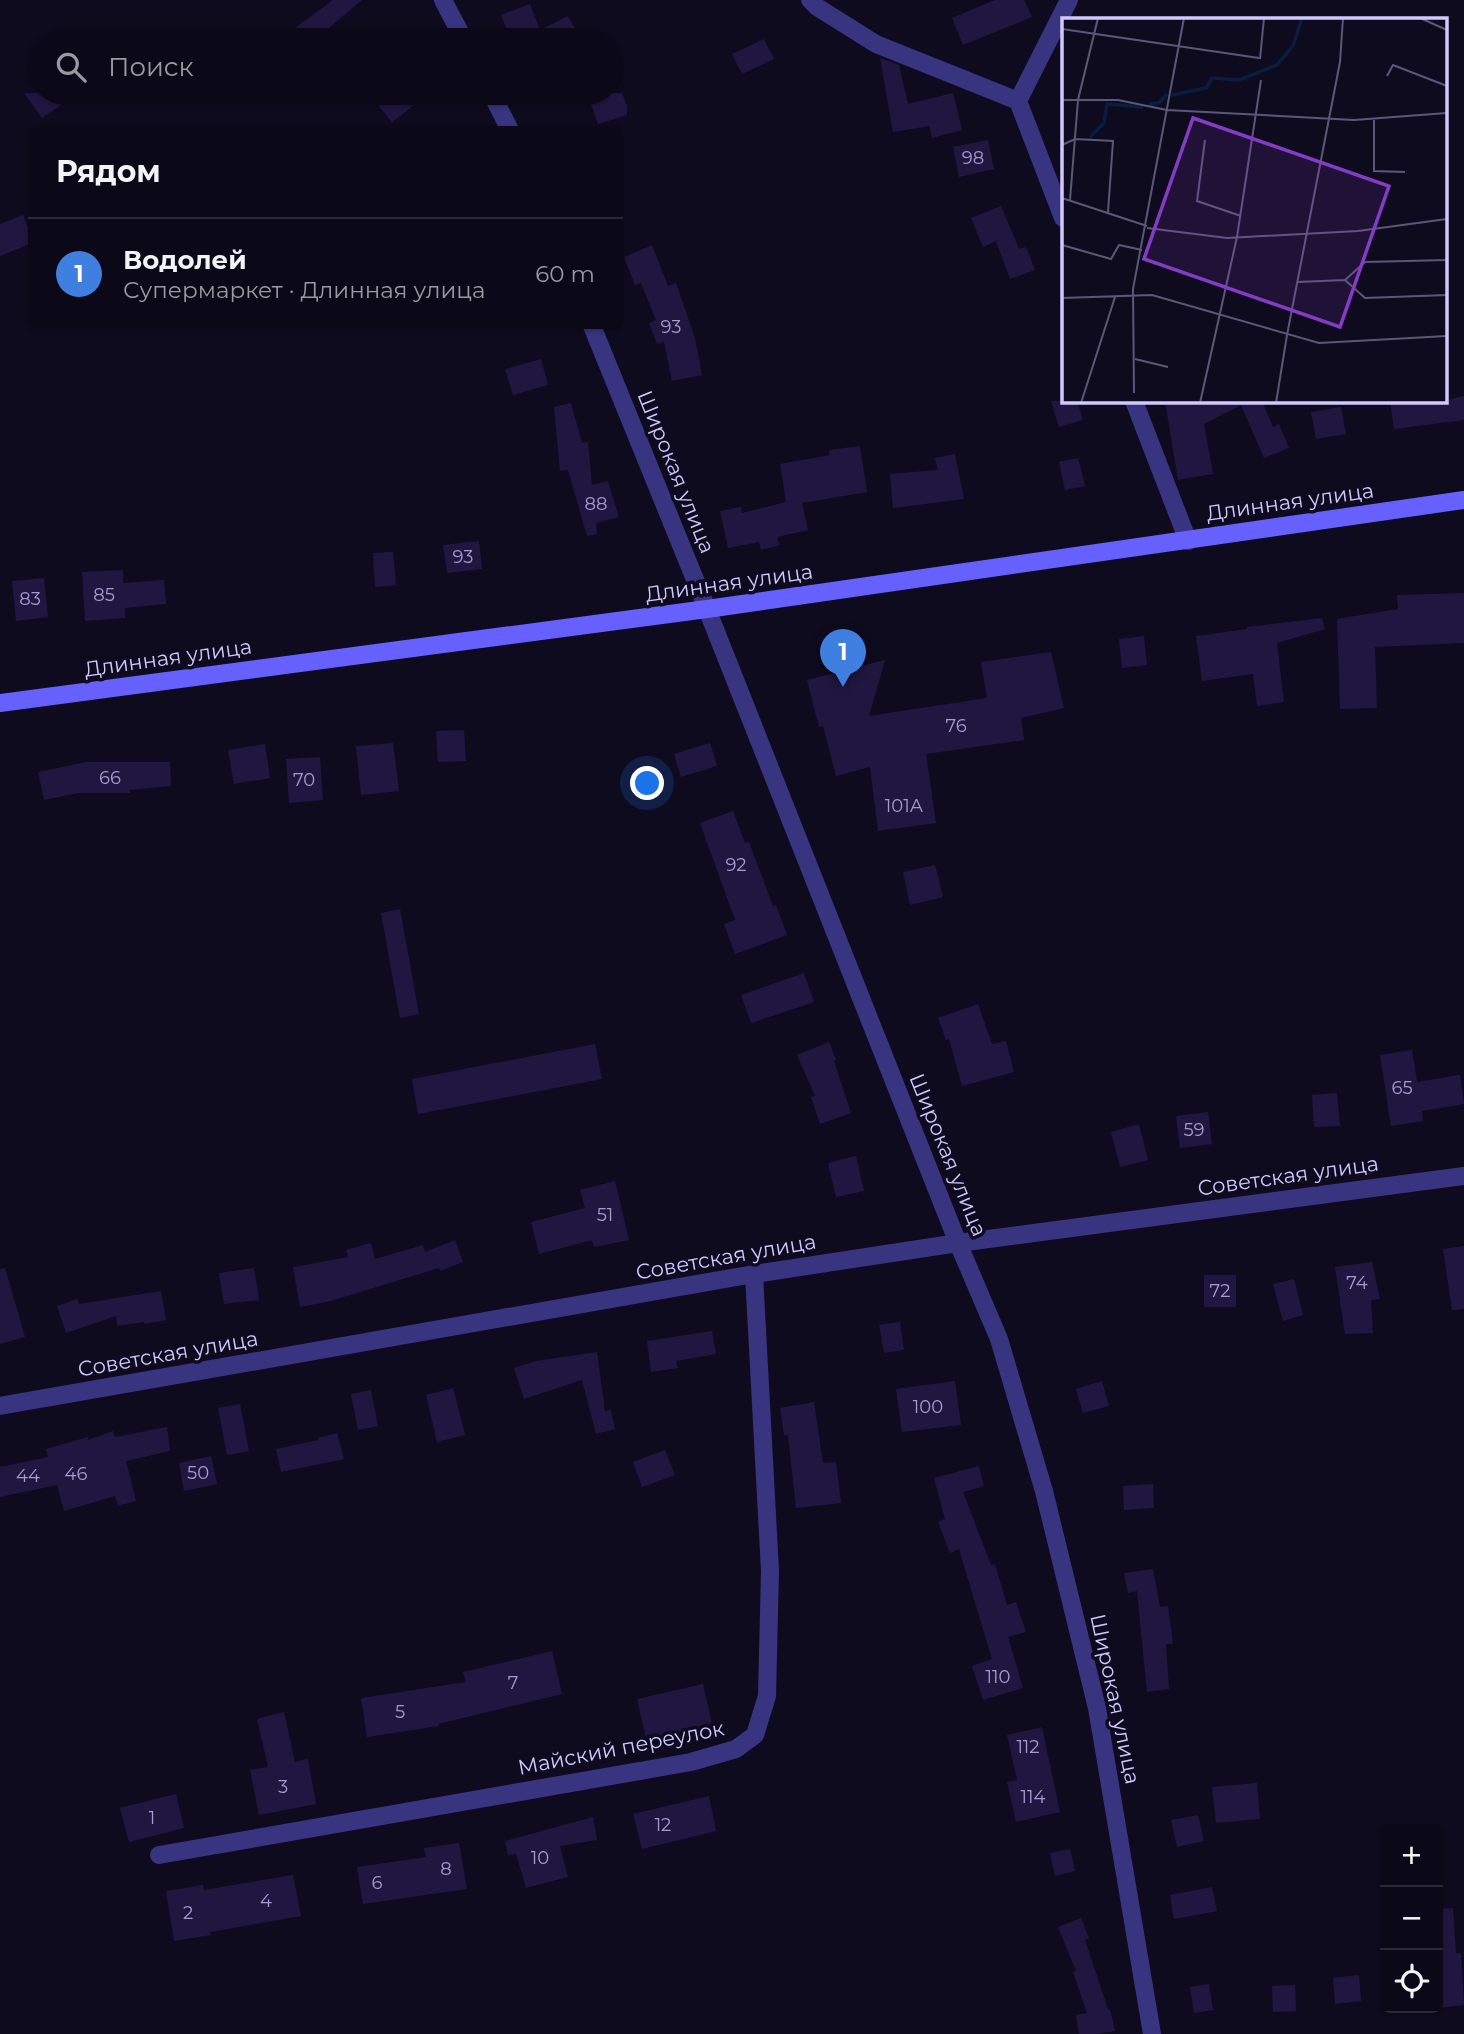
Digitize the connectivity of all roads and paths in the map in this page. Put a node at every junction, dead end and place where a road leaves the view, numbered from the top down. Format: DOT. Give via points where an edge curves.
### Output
graph roads {
  1 [pos="443,0"];
  2 [pos="810,0"];
  3 [pos="1069,0"];
  4 [pos="458,28"];
  5 [pos="1018,101"];
  6 [pos="497,105"];
  7 [pos="508,126"];
  8 [pos="1062,215"];
  9 [pos="593,329"];
  10 [pos="1134,402"];
  11 [pos="1464,500"];
  12 [pos="1188,541"];
  13 [pos="707,609"];
  14 [pos="0,703"];
  15 [pos="1464,1176"];
  16 [pos="958,1243"];
  17 [pos="754,1274"];
  18 [pos="0,1406"];
  19 [pos="159,1855"];
  20 [pos="1152,2034"];
  1 -- 4 [label="street"];
  2 -- 5 [label="street" via="876,44"];
  3 -- 5 [label="street"];
  5 -- 8 [label="street"];
  6 -- 7 [label="street"];
  9 -- 13 [label="street, Широкая улица"];
  10 -- 12 [label="street"];
  11 -- 12 [label="main road, Длинная улица"];
  12 -- 13 [label="main road, Длинная улица"];
  13 -- 14 [label="main road, Длинная улица"];
  13 -- 16 [label="street, Широкая улица"];
  15 -- 16 [label="street, Советская улица"];
  16 -- 17 [label="street, Советская улица"];
  16 -- 20 [label="street, Широкая улица" via="999,1339 1044,1491 1094,1694"];
  17 -- 18 [label="street, Советская улица"];
  17 -- 19 [label="street, Майский переулок" via="770,1571 767,1696 755,1735 736,1749 691,1762"];
}
